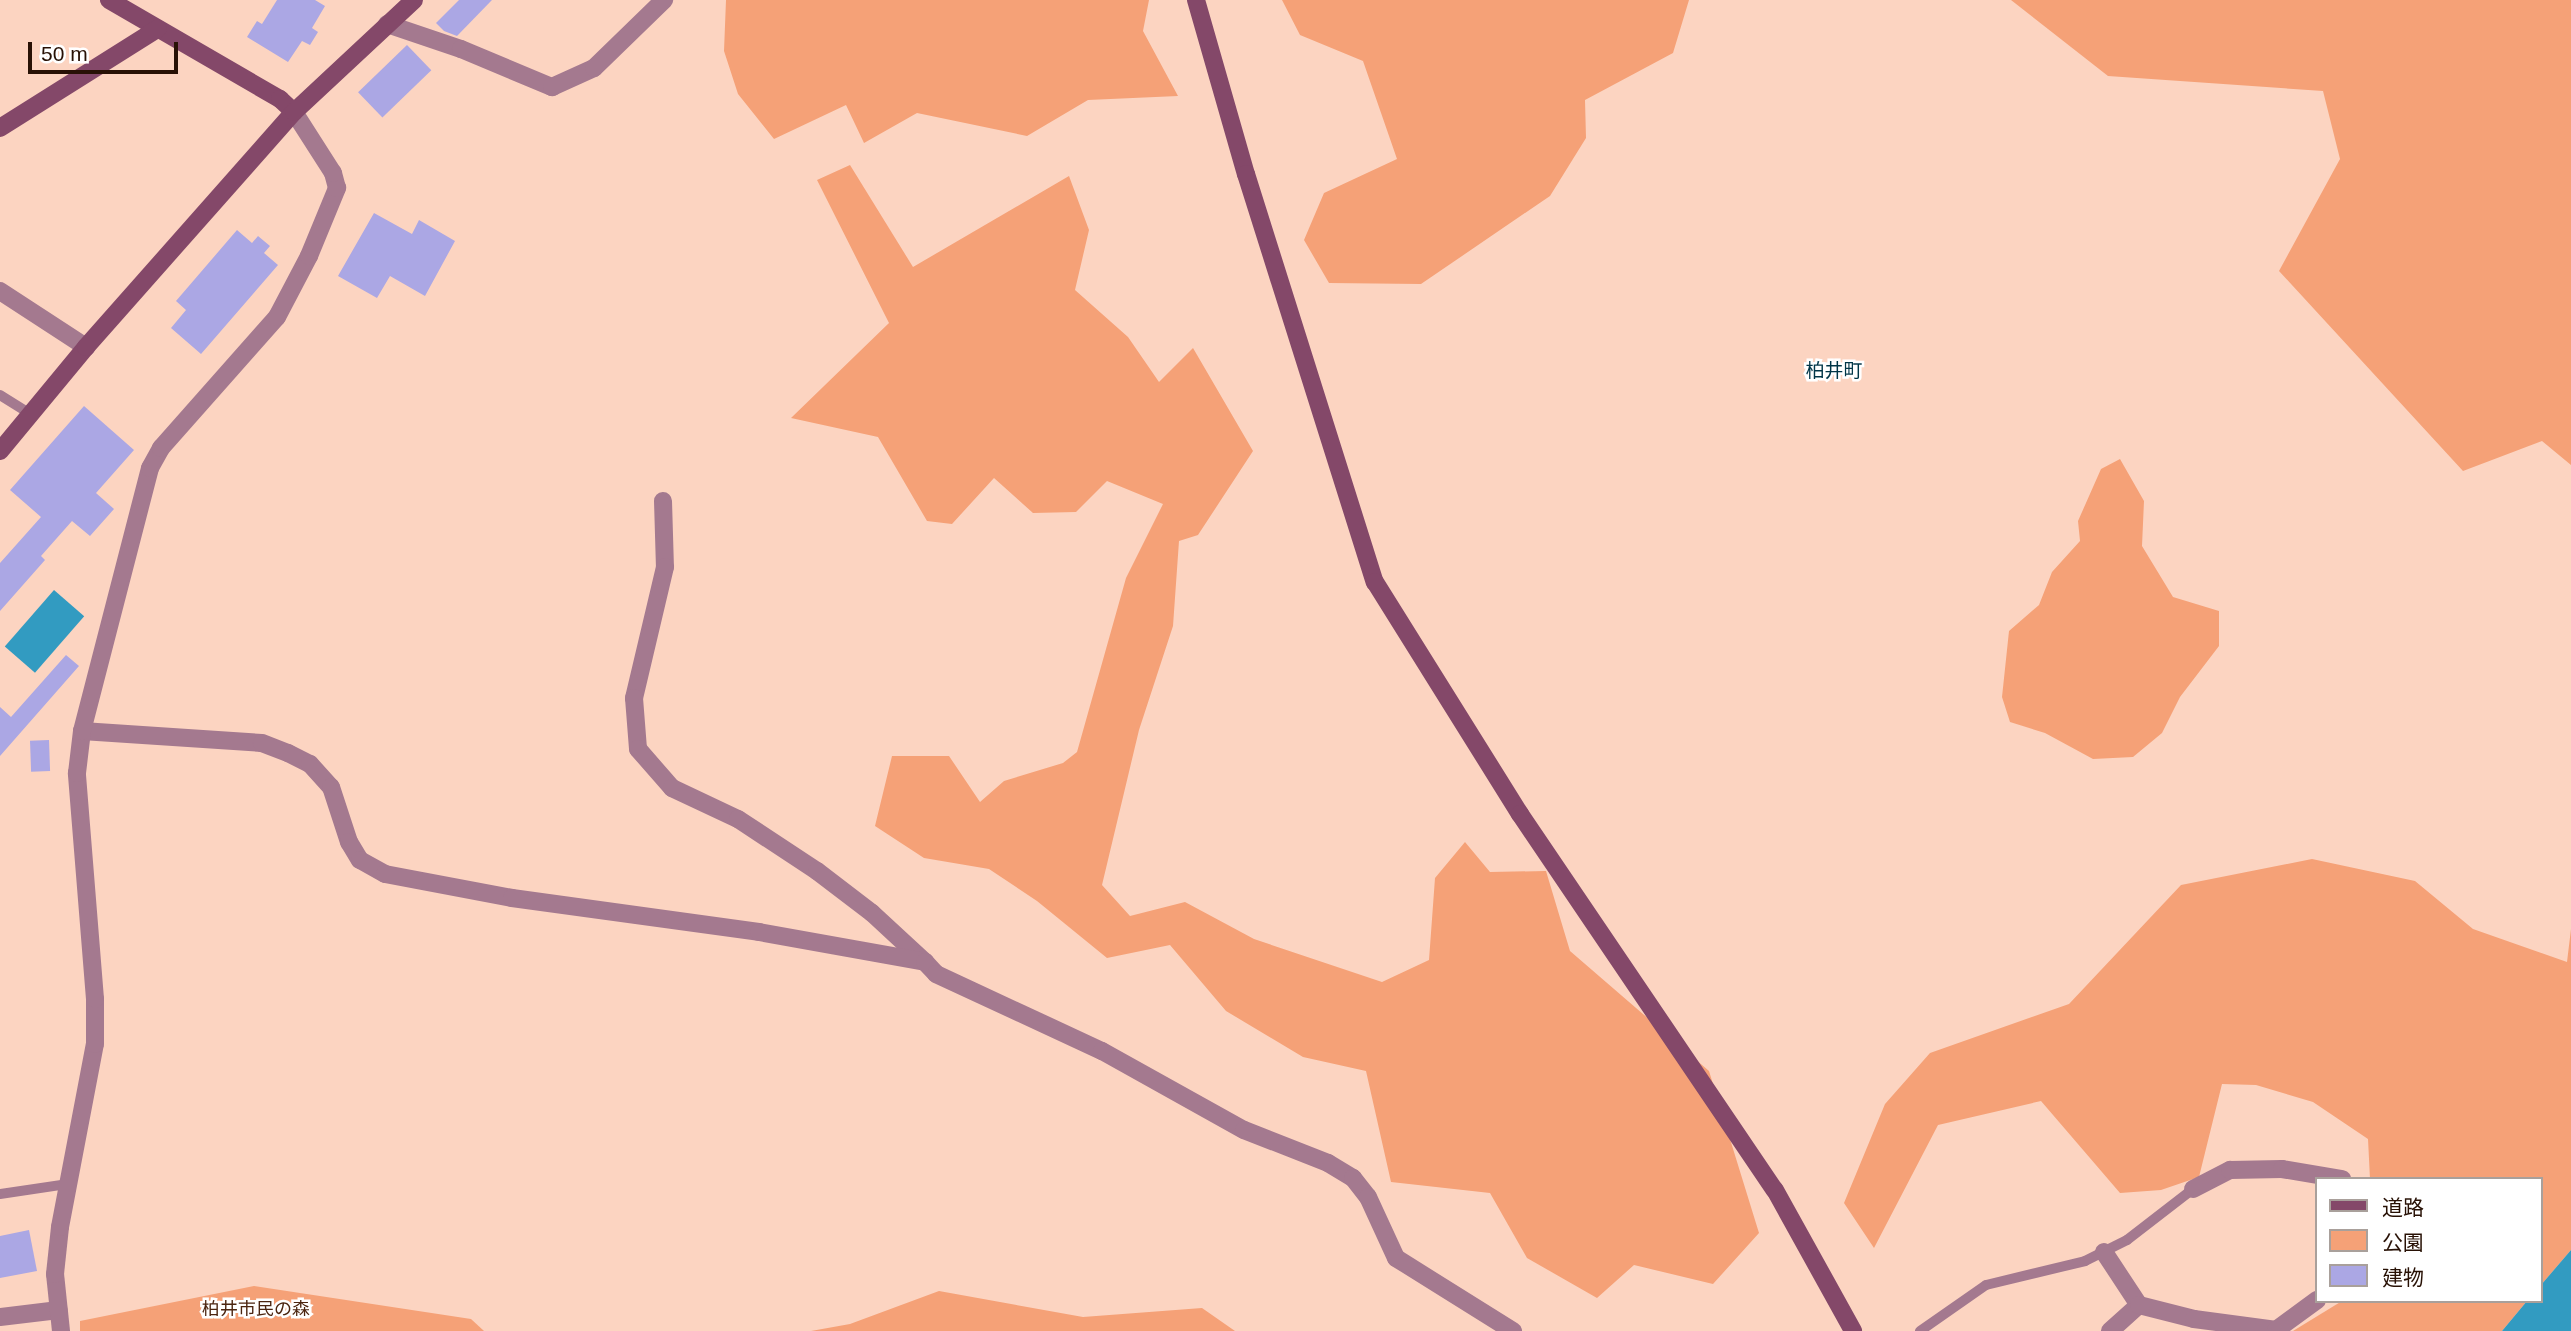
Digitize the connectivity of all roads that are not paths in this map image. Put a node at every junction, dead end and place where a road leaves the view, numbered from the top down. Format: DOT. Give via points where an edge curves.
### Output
graph roads {
  1 [pos="108,0"];
  2 [pos="414,0"];
  3 [pos="664,0"];
  4 [pos="1196,0"];
  5 [pos="387,24"];
  6 [pos="157,29"];
  7 [pos="294,112"];
  8 [pos="0,128"];
  9 [pos="0,291"];
  10 [pos="86,347"];
  11 [pos="0,395"];
  12 [pos="29,413"];
  13 [pos="0,451"];
  14 [pos="663,501"];
  15 [pos="82,731"];
  16 [pos="925,962"];
  17 [pos="2330,1177"];
  18 [pos="68,1184"];
  19 [pos="2193,1189"];
  20 [pos="0,1194"];
  21 [pos="2104,1252"];
  22 [pos="2316,1301"];
  23 [pos="2139,1306"];
  24 [pos="59,1310"];
  25 [pos="0,1317"];
  26 [pos="2241,1328"];
  27 [pos="61,1331"];
  28 [pos="1513,1331"];
  29 [pos="1853,1331"];
  30 [pos="1920,1331"];
  31 [pos="2110,1331"];
  1 -- 6 [label="street"];
  2 -- 5 [label="street"];
  3 -- 5 [label="street" via="594,68 552,87"];
  4 -- 29 [label="street" via="1375,582 1520,814 1775,1190"];
  5 -- 7 [label="street"];
  6 -- 7 [label="street" via="280,99"];
  6 -- 8 [label="street"];
  7 -- 10 [label="street"];
  7 -- 15 [label="street" via="333,173 337,188 277,317 161,449 150,468"];
  9 -- 10 [label="street"];
  10 -- 12 [label="street"];
  11 -- 12 [label="lane"];
  12 -- 13 [label="street"];
  14 -- 16 [label="street" via="665,567 634,698 638,750 672,788 738,818 817,871"];
  15 -- 16 [label="street" via="261,743 288,753 310,764 331,787 359,860 385,874"];
  15 -- 18 [label="street" via="78,773 95,1044"];
  16 -- 28 [label="street" via="936,974 1102,1051 1244,1130 1328,1163 1353,1178 1368,1197 1396,1258"];
  17 -- 19 [label="street" via="2281,1169 2230,1170"];
  18 -- 20 [label="lane"];
  18 -- 24 [label="street" via="55,1274"];
  19 -- 21 [label="lane"];
  21 -- 23 [label="street"];
  21 -- 30 [label="lane" via="2085,1261 1986,1285"];
  22 -- 26 [label="street" via="2276,1330"];
  23 -- 26 [label="street"];
  23 -- 31 [label="street"];
  24 -- 25 [label="street"];
  24 -- 27 [label="street"];
}
